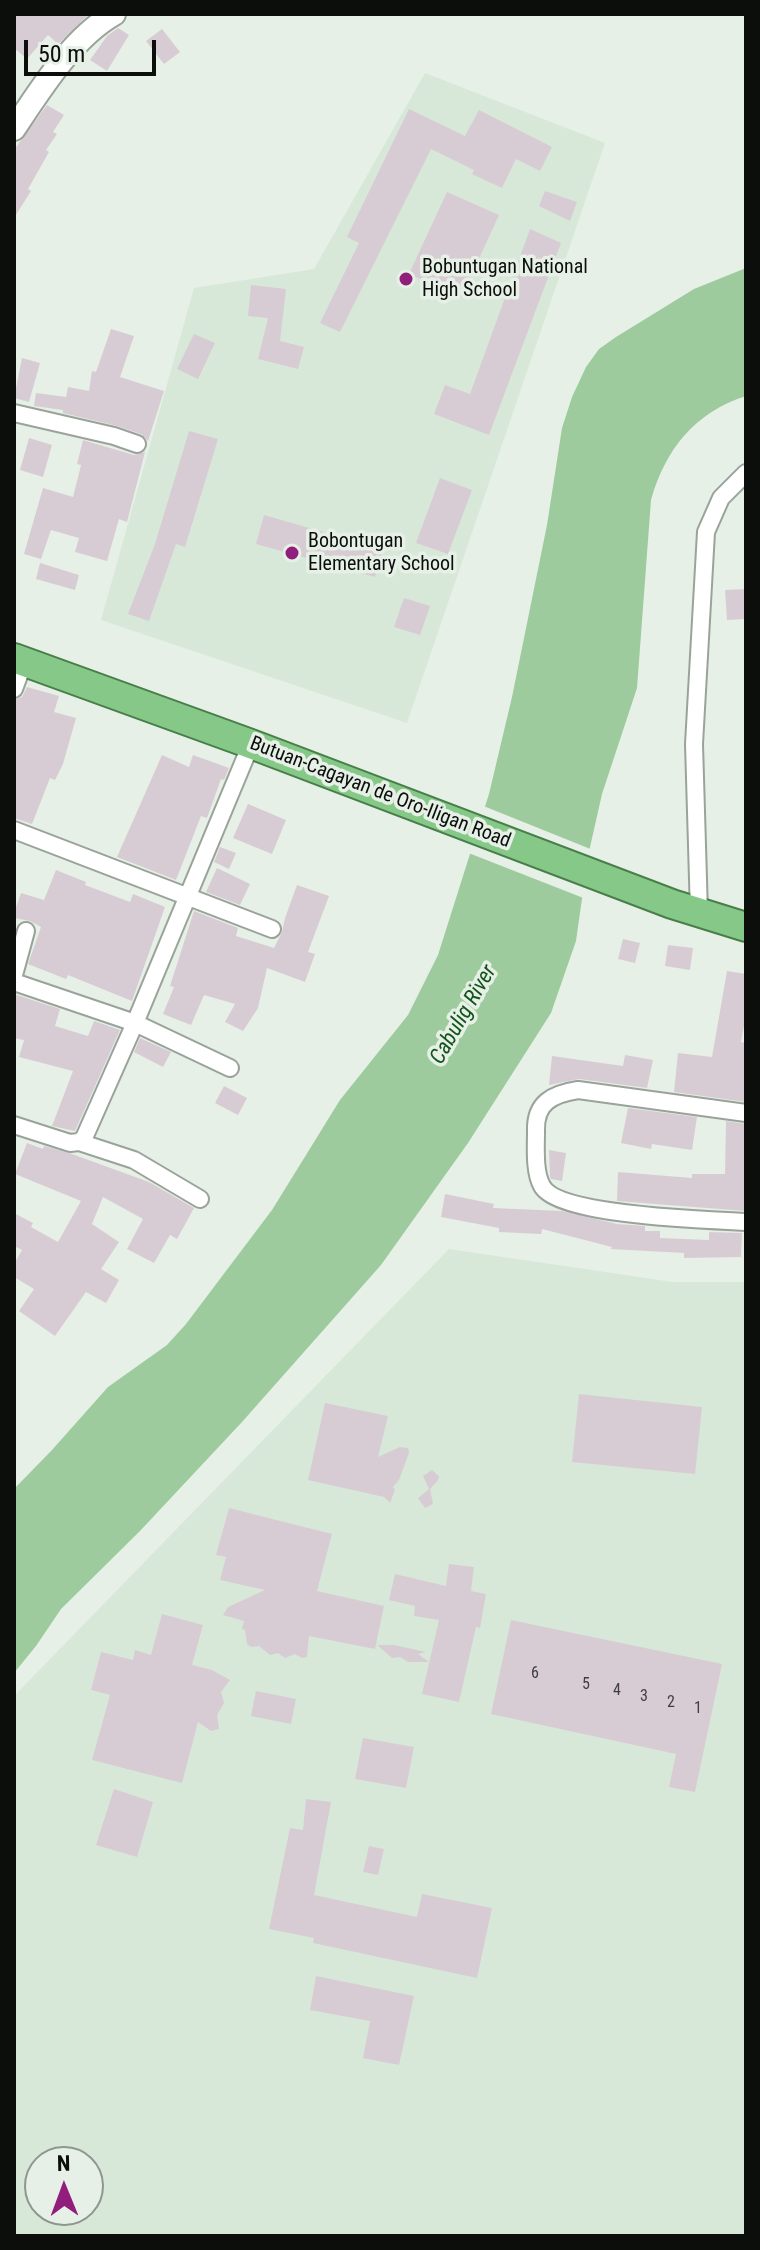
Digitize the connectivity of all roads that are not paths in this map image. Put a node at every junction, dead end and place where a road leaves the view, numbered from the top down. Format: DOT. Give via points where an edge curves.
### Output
graph roads {
  1 [pos="114,14"];
  2 [pos="14,129"];
  3 [pos="14,413"];
  4 [pos="137,444"];
  5 [pos="746,473"];
  6 [pos="19,660"];
  7 [pos="14,689"];
  8 [pos="251,744"];
  9 [pos="14,830"];
  10 [pos="187,897"];
  11 [pos="699,913"];
  12 [pos="746,927"];
  13 [pos="272,929"];
  14 [pos="26,931"];
  15 [pos="14,975"];
  16 [pos="14,982"];
  17 [pos="135,1023"];
  18 [pos="230,1068"];
  19 [pos="746,1113"];
  20 [pos="14,1125"];
  21 [pos="79,1142"];
  22 [pos="200,1199"];
  23 [pos="746,1222"];
  1 -- 2 [label="street" via="77,43"];
  3 -- 4 [label="street"];
  5 -- 11 [label="street" via="721,498 706,532 694,744"];
  6 -- 7 [label="street"];
  6 -- 8 [label="highway, Butuan-Cagayan de Oro-Iligan Road"];
  8 -- 10 [label="street"];
  8 -- 11 [label="highway, Butuan-Cagayan de Oro-Iligan Road"];
  9 -- 10 [label="street"];
  10 -- 13 [label="street"];
  10 -- 17 [label="street"];
  11 -- 12 [label="highway, Butuan-Cagayan de Oro-Iligan Road"];
  14 -- 15 [label="street"];
  16 -- 17 [label="street"];
  17 -- 18 [label="street"];
  17 -- 21 [label="street"];
  19 -- 23 [label="street" via="578,1090 548,1099 535,1128 539,1177 551,1194 637,1216"];
  20 -- 21 [label="street"];
  21 -- 22 [label="street" via="134,1160"];
}
